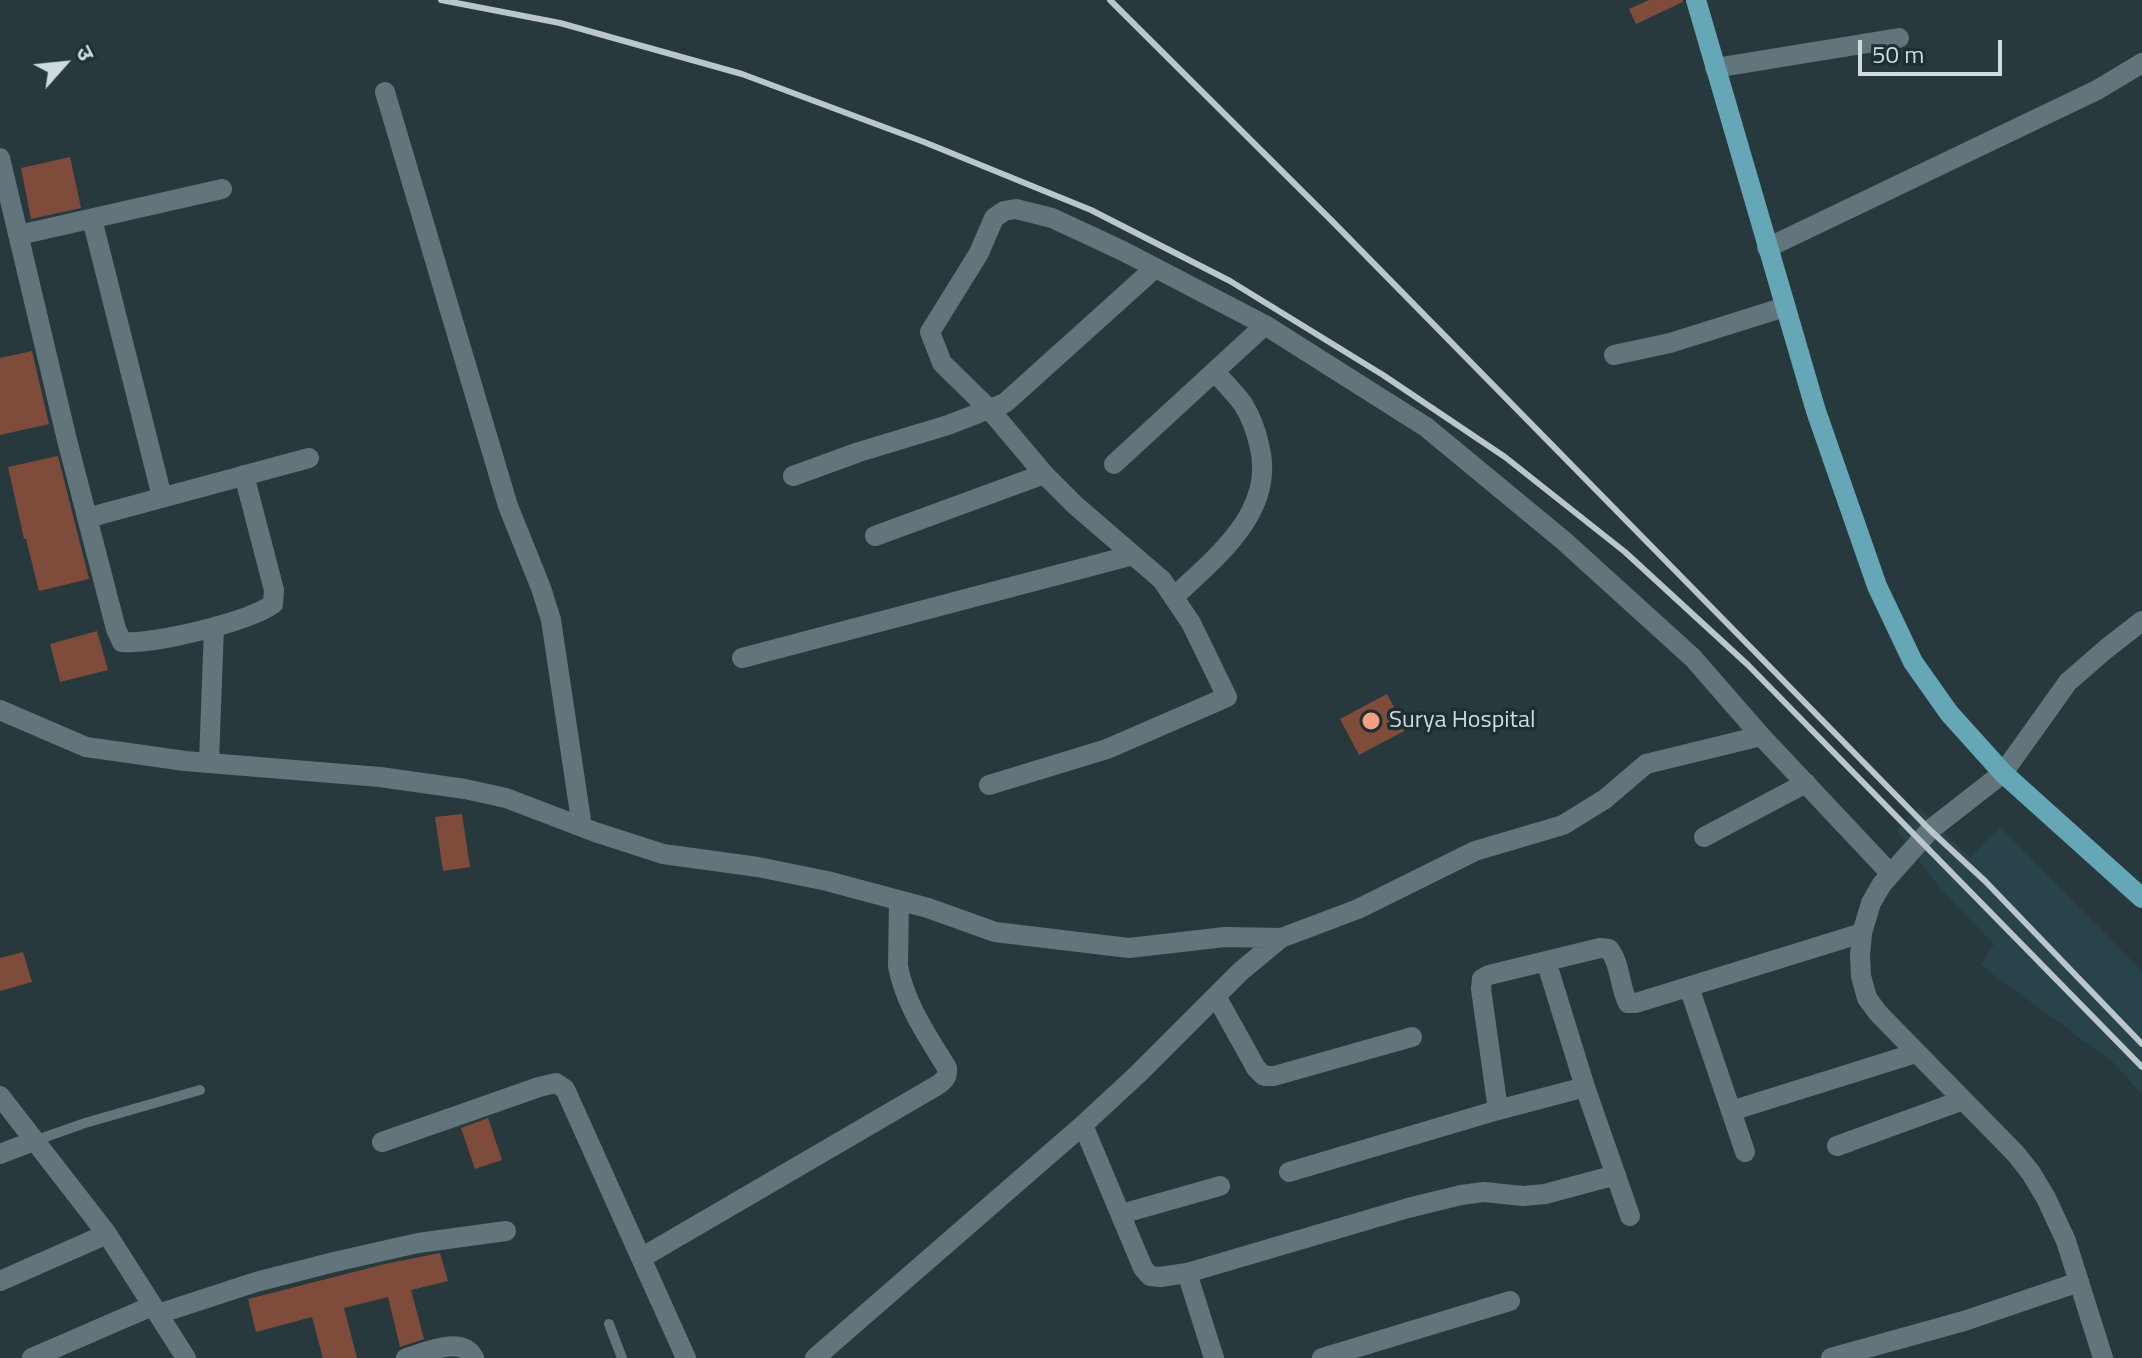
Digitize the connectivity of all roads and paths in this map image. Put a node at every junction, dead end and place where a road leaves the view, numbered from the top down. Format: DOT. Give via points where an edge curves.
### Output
graph roads {
  1 [pos="1696,0"];
  2 [pos="1899,38"];
  3 [pos="2141,65"];
  4 [pos="1715,68"];
  5 [pos="385,92"];
  6 [pos="0,158"];
  7 [pos="222,189"];
  8 [pos="92,219"];
  9 [pos="19,235"];
  10 [pos="1767,248"];
  11 [pos="1155,268"];
  12 [pos="1785,307"];
  13 [pos="1265,325"];
  14 [pos="1614,355"];
  15 [pos="1215,372"];
  16 [pos="990,410"];
  17 [pos="309,458"];
  18 [pos="1114,464"];
  19 [pos="1044,474"];
  20 [pos="244,475"];
  21 [pos="793,476"];
  22 [pos="162,497"];
  23 [pos="87,518"];
  24 [pos="875,536"];
  25 [pos="1133,555"];
  26 [pos="1174,597"];
  27 [pos="2142,621"];
  28 [pos="214,627"];
  29 [pos="742,658"];
  30 [pos="0,710"];
  31 [pos="1761,736"];
  32 [pos="209,762"];
  33 [pos="2003,773"];
  34 [pos="1806,783"];
  35 [pos="989,785"];
  36 [pos="582,827"];
  37 [pos="1704,837"];
  38 [pos="1890,873"];
  39 [pos="2142,898"];
  40 [pos="899,900"];
  41 [pos="1862,933"];
  42 [pos="1281,938"];
  43 [pos="1546,961"];
  44 [pos="1689,987"];
  45 [pos="1216,996"];
  46 [pos="1412,1037"];
  47 [pos="1916,1053"];
  48 [pos="1585,1087"];
  49 [pos="200,1090"];
  50 [pos="0,1096"];
  51 [pos="1963,1100"];
  52 [pos="1498,1110"];
  53 [pos="1731,1111"];
  54 [pos="1083,1125"];
  55 [pos="34,1141"];
  56 [pos="382,1142"];
  57 [pos="1837,1146"];
  58 [pos="1745,1152"];
  59 [pos="0,1154"];
  60 [pos="1289,1172"];
  61 [pos="1616,1175"];
  62 [pos="1220,1186"];
  63 [pos="1121,1214"];
  64 [pos="1630,1216"];
  65 [pos="506,1231"];
  66 [pos="107,1234"];
  67 [pos="641,1258"];
  68 [pos="1187,1273"];
  69 [pos="0,1281"];
  70 [pos="2079,1282"];
  71 [pos="1510,1301"];
  72 [pos="155,1310"];
  73 [pos="609,1324"];
  74 [pos="32,1358"];
  75 [pos="186,1358"];
  76 [pos="406,1358"];
  77 [pos="474,1358"];
  78 [pos="622,1358"];
  79 [pos="686,1358"];
  80 [pos="815,1358"];
  81 [pos="1214,1358"];
  82 [pos="1322,1358"];
  83 [pos="1831,1358"];
  84 [pos="2103,1358"];
  1 -- 4 [label="main road"];
  2 -- 4 [label="street"];
  3 -- 10 [label="street"];
  4 -- 10 [label="main road"];
  5 -- 36 [label="street" via="508,506 551,620"];
  6 -- 9 [label="street"];
  7 -- 8 [label="street"];
  8 -- 9 [label="street"];
  8 -- 22 [label="street"];
  9 -- 23 [label="street"];
  10 -- 12 [label="main road"];
  11 -- 13 [label="street"];
  11 -- 16 [label="street" via="1005,403"];
  11 -- 16 [label="street" via="1052,218 1016,209 994,218 979,253 930,332 942,363"];
  12 -- 14 [label="street"];
  12 -- 33 [label="main road" via="1877,586 1913,662 1949,713"];
  13 -- 15 [label="street"];
  13 -- 31 [label="street" via="1426,427 1564,541 1693,658"];
  15 -- 18 [label="street"];
  15 -- 26 [label="street" via="1243,403 1255,428 1263,459 1260,495 1229,543"];
  16 -- 19 [label="street"];
  16 -- 21 [label="street"];
  17 -- 20 [label="street"];
  19 -- 24 [label="street"];
  19 -- 25 [label="street"];
  20 -- 22 [label="street"];
  20 -- 28 [label="street" via="274,590 273,604"];
  22 -- 23 [label="street"];
  23 -- 28 [label="street" via="122,642 137,644"];
  25 -- 26 [label="street"];
  25 -- 29 [label="street"];
  26 -- 35 [label="street" via="1227,697 1107,749"];
  27 -- 33 [label="street" via="2068,682"];
  28 -- 32 [label="street"];
  30 -- 32 [label="street" via="86,747"];
  31 -- 34 [label="street"];
  31 -- 42 [label="street" via="1646,764 1563,825 1475,851 1358,909"];
  32 -- 36 [label="street" via="465,789 506,798"];
  33 -- 38 [label="street" via="1930,830"];
  33 -- 39 [label="main road"];
  34 -- 37 [label="street"];
  34 -- 38 [label="street"];
  36 -- 40 [label="street" via="663,854 758,867"];
  38 -- 41 [label="street" via="1871,903"];
  40 -- 42 [label="street" via="995,932 1129,948 1225,937"];
  40 -- 67 [label="street" via="900,977 947,1068 945,1079"];
  41 -- 44 [label="street"];
  41 -- 47 [label="street" via="1861,976 1867,998"];
  42 -- 45 [label="street"];
  43 -- 44 [label="street" via="1609,949 1628,1003"];
  43 -- 48 [label="street"];
  43 -- 52 [label="street" via="1482,979"];
  44 -- 53 [label="street"];
  45 -- 46 [label="street" via="1264,1076"];
  45 -- 54 [label="street"];
  47 -- 51 [label="street"];
  47 -- 53 [label="street"];
  48 -- 52 [label="street"];
  48 -- 61 [label="street"];
  49 -- 55 [label="lane"];
  50 -- 55 [label="street"];
  51 -- 57 [label="street"];
  51 -- 70 [label="street" via="2031,1173 2066,1241"];
  52 -- 60 [label="street"];
  53 -- 58 [label="street"];
  54 -- 63 [label="street"];
  54 -- 80 [label="street"];
  55 -- 59 [label="street"];
  55 -- 66 [label="street"];
  56 -- 67 [label="street" via="556,1083 565,1089"];
  61 -- 64 [label="street"];
  61 -- 68 [label="street" via="1545,1194 1461,1195"];
  62 -- 63 [label="street"];
  63 -- 68 [label="street" via="1150,1276"];
  65 -- 72 [label="street" via="418,1243"];
  66 -- 69 [label="street"];
  66 -- 72 [label="street"];
  67 -- 79 [label="street"];
  68 -- 81 [label="street"];
  70 -- 83 [label="street"];
  70 -- 84 [label="street"];
  71 -- 82 [label="street"];
  72 -- 74 [label="street"];
  72 -- 75 [label="street"];
  73 -- 78 [label="lane"];
  76 -- 77 [label="street" via="454,1345 463,1346"];
}
